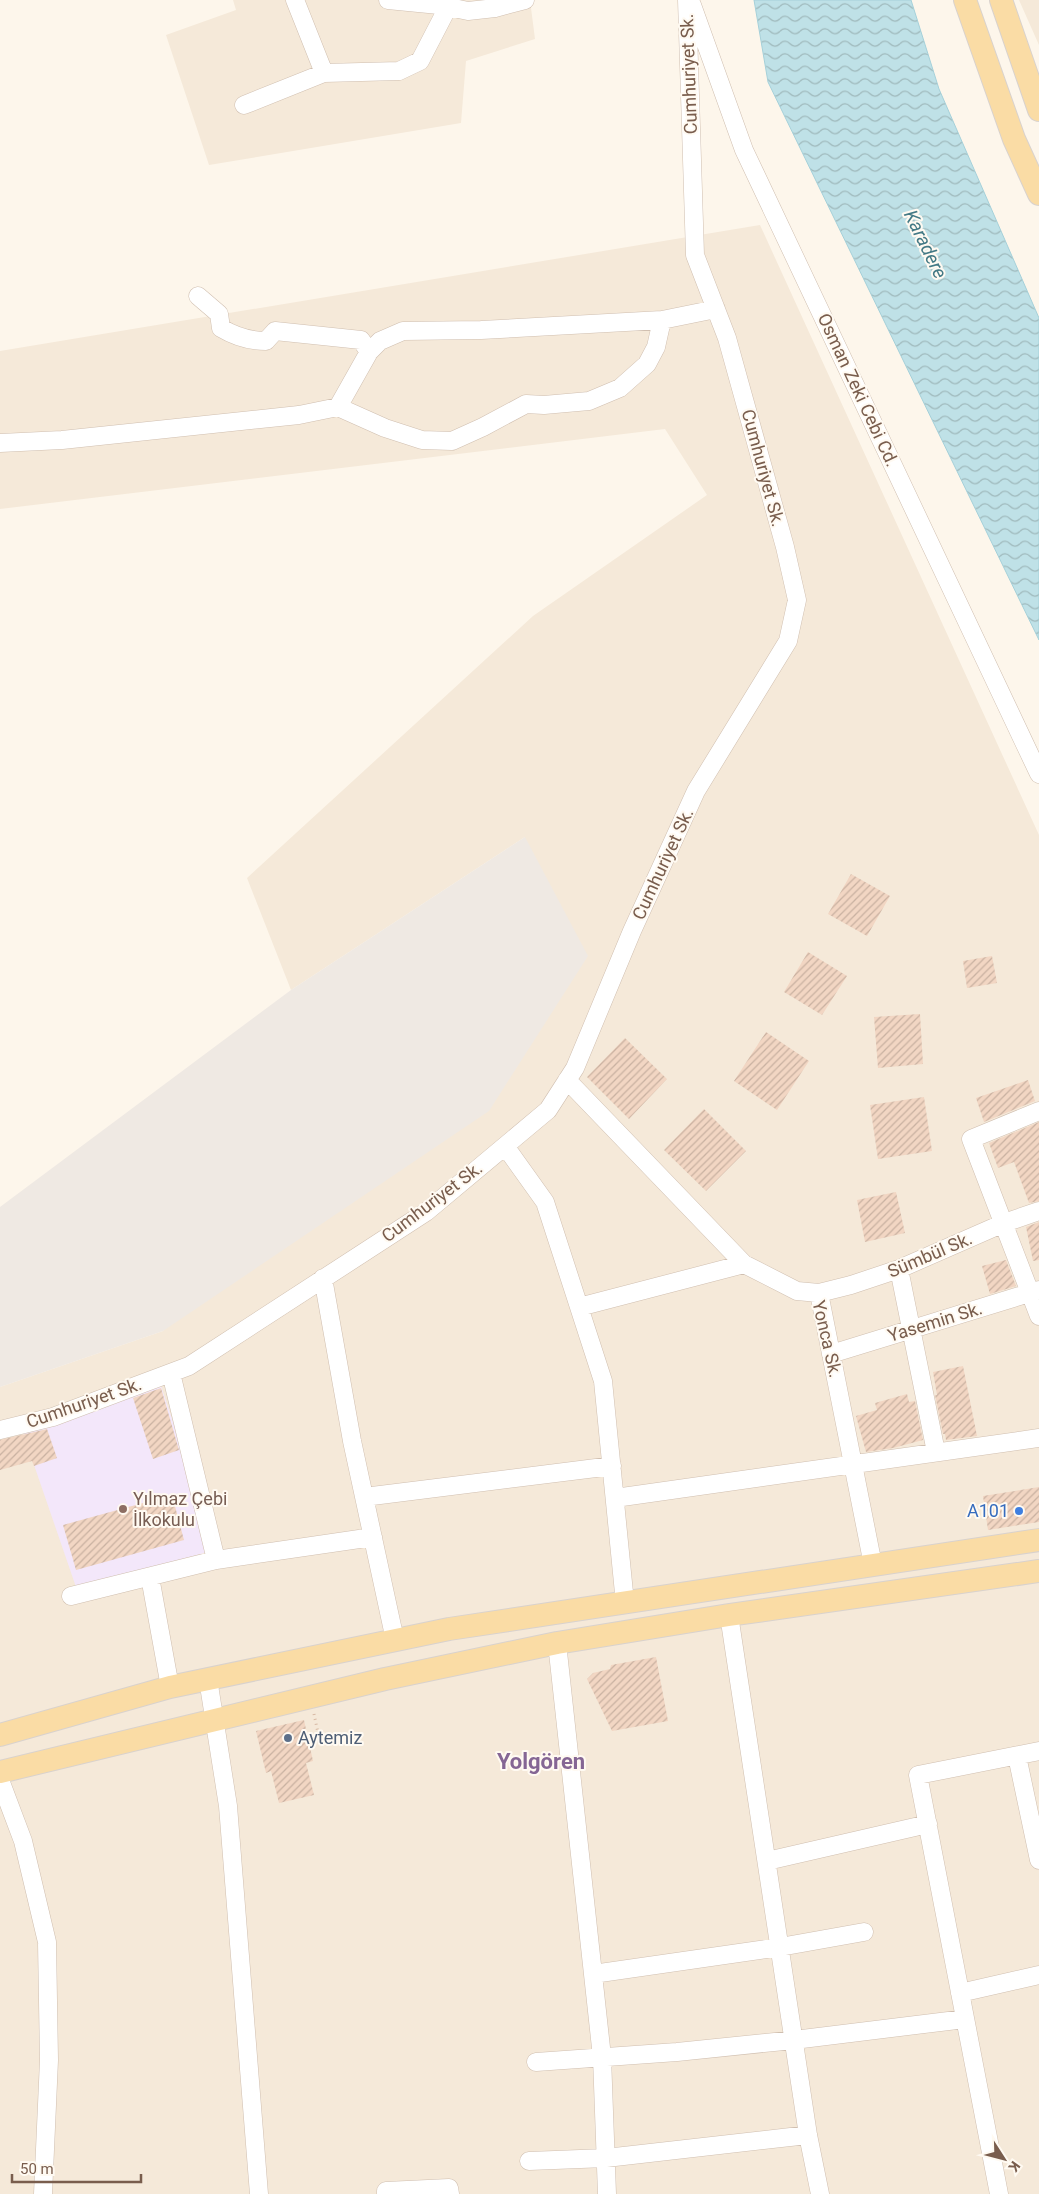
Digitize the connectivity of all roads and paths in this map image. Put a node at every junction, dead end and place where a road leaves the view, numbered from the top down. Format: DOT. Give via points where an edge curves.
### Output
graph roads {
  1 [pos="295,0"];
  2 [pos="388,0"];
  3 [pos="525,0"];
  4 [pos="688,0"];
  5 [pos="965,0"];
  6 [pos="1001,0"];
  7 [pos="448,7"];
  8 [pos="324,74"];
  9 [pos="244,105"];
  10 [pos="1039,110"];
  11 [pos="1039,194"];
  12 [pos="198,296"];
  13 [pos="716,310"];
  14 [pos="662,320"];
  15 [pos="369,352"];
  16 [pos="338,407"];
  17 [pos="0,443"];
  18 [pos="1039,774"];
  19 [pos="567,1080"];
  20 [pos="1039,1112"];
  21 [pos="505,1146"];
  22 [pos="1039,1211"];
  23 [pos="1004,1223"];
  24 [pos="744,1264"];
  25 [pos="899,1269"];
  26 [pos="323,1278"];
  27 [pos="1035,1291"];
  28 [pos="819,1293"];
  29 [pos="579,1307"];
  30 [pos="1039,1316"];
  31 [pos="911,1329"];
  32 [pos="831,1354"];
  33 [pos="171,1372"];
  34 [pos="0,1430"];
  35 [pos="1039,1438"];
  36 [pos="936,1452"];
  37 [pos="853,1464"];
  38 [pos="612,1466"];
  39 [pos="364,1497"];
  40 [pos="615,1498"];
  41 [pos="372,1537"];
  42 [pos="1039,1540"];
  43 [pos="216,1560"];
  44 [pos="873,1565"];
  45 [pos="1039,1571"];
  46 [pos="150,1577"];
  47 [pos="71,1596"];
  48 [pos="626,1603"];
  49 [pos="729,1616"];
  50 [pos="395,1640"];
  51 [pos="557,1643"];
  52 [pos="208,1679"];
  53 [pos="170,1687"];
  54 [pos="214,1719"];
  55 [pos="0,1735"];
  56 [pos="1039,1751"];
  57 [pos="1017,1756"];
  58 [pos="0,1772"];
  59 [pos="0,1780"];
  60 [pos="928,1824"];
  61 [pos="1039,1860"];
  62 [pos="766,1862"];
  63 [pos="864,1932"];
  64 [pos="780,1947"];
  65 [pos="593,1974"];
  66 [pos="1039,1974"];
  67 [pos="960,1993"];
  68 [pos="965,2019"];
  69 [pos="794,2040"];
  70 [pos="602,2057"];
  71 [pos="536,2062"];
  72 [pos="808,2135"];
  73 [pos="606,2158"];
  74 [pos="530,2161"];
  75 [pos="43,2194"];
  76 [pos="259,2194"];
  77 [pos="386,2194"];
  78 [pos="450,2194"];
  79 [pos="607,2194"];
  80 [pos="820,2194"];
  81 [pos="999,2194"];
  1 -- 8 [label="street"];
  2 -- 7 [label="street"];
  3 -- 7 [label="street" via="468,11"];
  4 -- 13 [label="street, Cumhuriyet Sk." via="695,256"];
  4 -- 18 [label="street, Osman Zeki Cebi Cd." via="744,150"];
  5 -- 11 [label="main road" via="1014,139"];
  6 -- 10 [label="main road"];
  7 -- 8 [label="street" via="420,61 399,71"];
  8 -- 9 [label="street"];
  12 -- 15 [label="street" via="219,314 221,328 252,342 266,341 275,331 361,340"];
  13 -- 14 [label="street"];
  13 -- 19 [label="street, Cumhuriyet Sk." via="727,338 797,600 788,641 696,791"];
  14 -- 15 [label="street" via="403,331 380,341"];
  14 -- 16 [label="street" via="656,347 647,364 620,388 589,401 544,406 526,404 452,440 422,440"];
  15 -- 16 [label="street"];
  16 -- 17 [label="street" via="299,415 62,440"];
  19 -- 21 [label="street, Cumhuriyet Sk." via="548,1110"];
  19 -- 24 [label="street, Yonca Sk."];
  20 -- 23 [label="street" via="971,1139"];
  21 -- 26 [label="street, Cumhuriyet Sk." via="426,1212"];
  21 -- 29 [label="street" via="545,1202"];
  22 -- 23 [label="street, Sümbül Sk."];
  23 -- 25 [label="street, Sümbül Sk."];
  23 -- 27 [label="street"];
  24 -- 28 [label="street, Yonca Sk." via="797,1291"];
  24 -- 29 [label="street"];
  25 -- 28 [label="street, Sümbül Sk."];
  25 -- 31 [label="street"];
  26 -- 33 [label="street, Cumhuriyet Sk." via="190,1366"];
  26 -- 39 [label="street"];
  27 -- 30 [label="street"];
  27 -- 31 [label="street, Yasemin Sk."];
  28 -- 32 [label="street, Yonca Sk."];
  29 -- 38 [label="street" via="603,1381"];
  31 -- 32 [label="street, Yasemin Sk."];
  31 -- 36 [label="street"];
  32 -- 37 [label="street, Yonca Sk."];
  33 -- 34 [label="street, Cumhuriyet Sk." via="53,1417"];
  33 -- 43 [label="street"];
  35 -- 36 [label="street"];
  36 -- 37 [label="street"];
  37 -- 40 [label="street"];
  37 -- 44 [label="street, Yonca Sk."];
  38 -- 39 [label="street"];
  38 -- 40 [label="street"];
  39 -- 41 [label="street"];
  40 -- 48 [label="street"];
  41 -- 43 [label="street"];
  41 -- 50 [label="street"];
  42 -- 44 [label="main road"];
  43 -- 46 [label="street"];
  44 -- 48 [label="main road"];
  45 -- 49 [label="main road"];
  46 -- 47 [label="street"];
  46 -- 53 [label="street"];
  48 -- 50 [label="main road"];
  49 -- 51 [label="main road"];
  49 -- 62 [label="street"];
  50 -- 52 [label="main road"];
  51 -- 54 [label="main road"];
  51 -- 65 [label="street"];
  52 -- 53 [label="main road"];
  52 -- 54 [label="street"];
  53 -- 55 [label="main road"];
  54 -- 58 [label="main road"];
  54 -- 76 [label="street" via="228,1806"];
  56 -- 57 [label="street"];
  57 -- 60 [label="street" via="918,1774"];
  57 -- 61 [label="street"];
  59 -- 75 [label="street" via="23,1842 47,1942 49,2060"];
  60 -- 62 [label="street"];
  60 -- 67 [label="street"];
  62 -- 64 [label="street"];
  63 -- 64 [label="street"];
  64 -- 65 [label="street"];
  64 -- 69 [label="street"];
  65 -- 70 [label="street"];
  66 -- 67 [label="street"];
  67 -- 68 [label="street"];
  68 -- 69 [label="street"];
  68 -- 81 [label="street"];
  69 -- 70 [label="street"];
  69 -- 72 [label="street"];
  70 -- 71 [label="street"];
  70 -- 73 [label="street"];
  72 -- 73 [label="street"];
  72 -- 80 [label="street"];
  73 -- 74 [label="street"];
  73 -- 79 [label="street"];
  77 -- 78 [label="street" via="386,2191 449,2188"];
}
